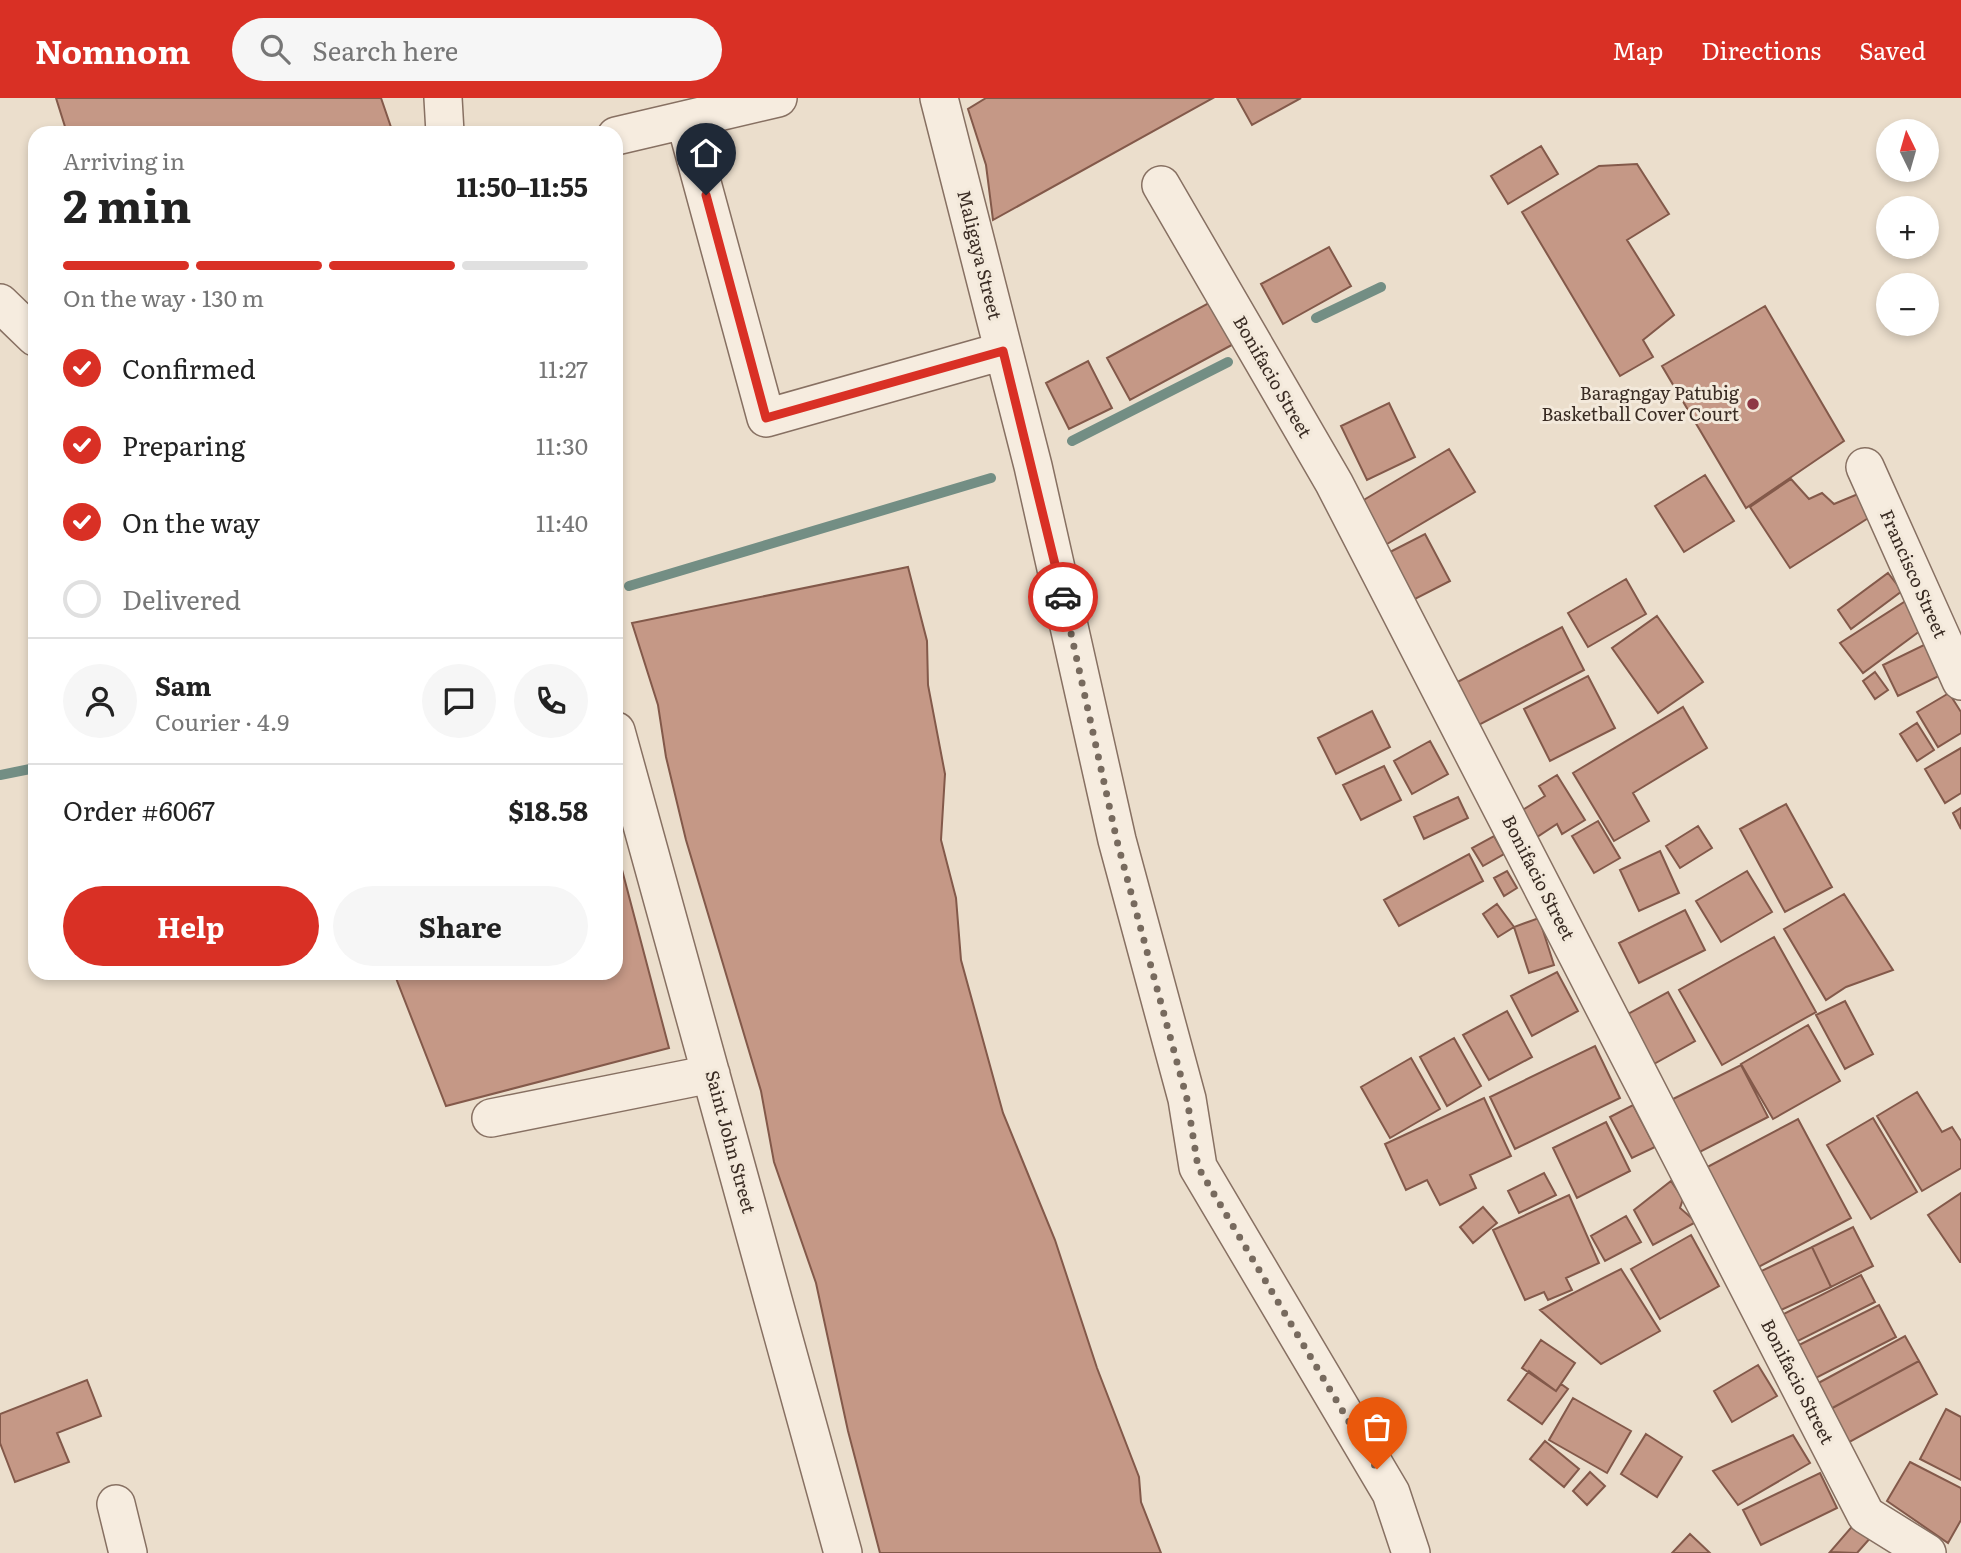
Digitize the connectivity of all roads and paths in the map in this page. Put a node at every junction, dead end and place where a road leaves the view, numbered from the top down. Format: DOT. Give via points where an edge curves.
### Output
graph roads {
  1 [pos="443,98"];
  2 [pos="778,98"];
  3 [pos="939,98"];
  4 [pos="685,120"];
  5 [pos="445,126"];
  6 [pos="623,134"];
  7 [pos="1161,185"];
  8 [pos="0,303"];
  9 [pos="28,330"];
  10 [pos="1003,351"];
  11 [pos="1865,467"];
  12 [pos="1961,681"];
  13 [pos="623,756"];
  14 [pos="711,1074"];
  15 [pos="491,1118"];
  16 [pos="116,1504"];
  17 [pos="128,1553"];
  18 [pos="843,1553"];
  19 [pos="1411,1553"];
  20 [pos="1927,1553"];
  1 -- 5 [label="street"];
  2 -- 4 [label="street"];
  3 -- 10 [label="street, Maligaya Street"];
  4 -- 6 [label="street"];
  4 -- 10 [label="street" via="766,418"];
  7 -- 20 [label="street, Bonifacio Street" via="1334,483 1866,1515"];
  8 -- 9 [label="street"];
  10 -- 19 [label="street, Maligaya Street" via="1117,841 1187,1099 1198,1167 1391,1493"];
  11 -- 12 [label="street, Francisco Street"];
  13 -- 14 [label="street, Saint John Street"];
  14 -- 15 [label="street"];
  14 -- 18 [label="street, Saint John Street"];
  16 -- 17 [label="street"];
}
